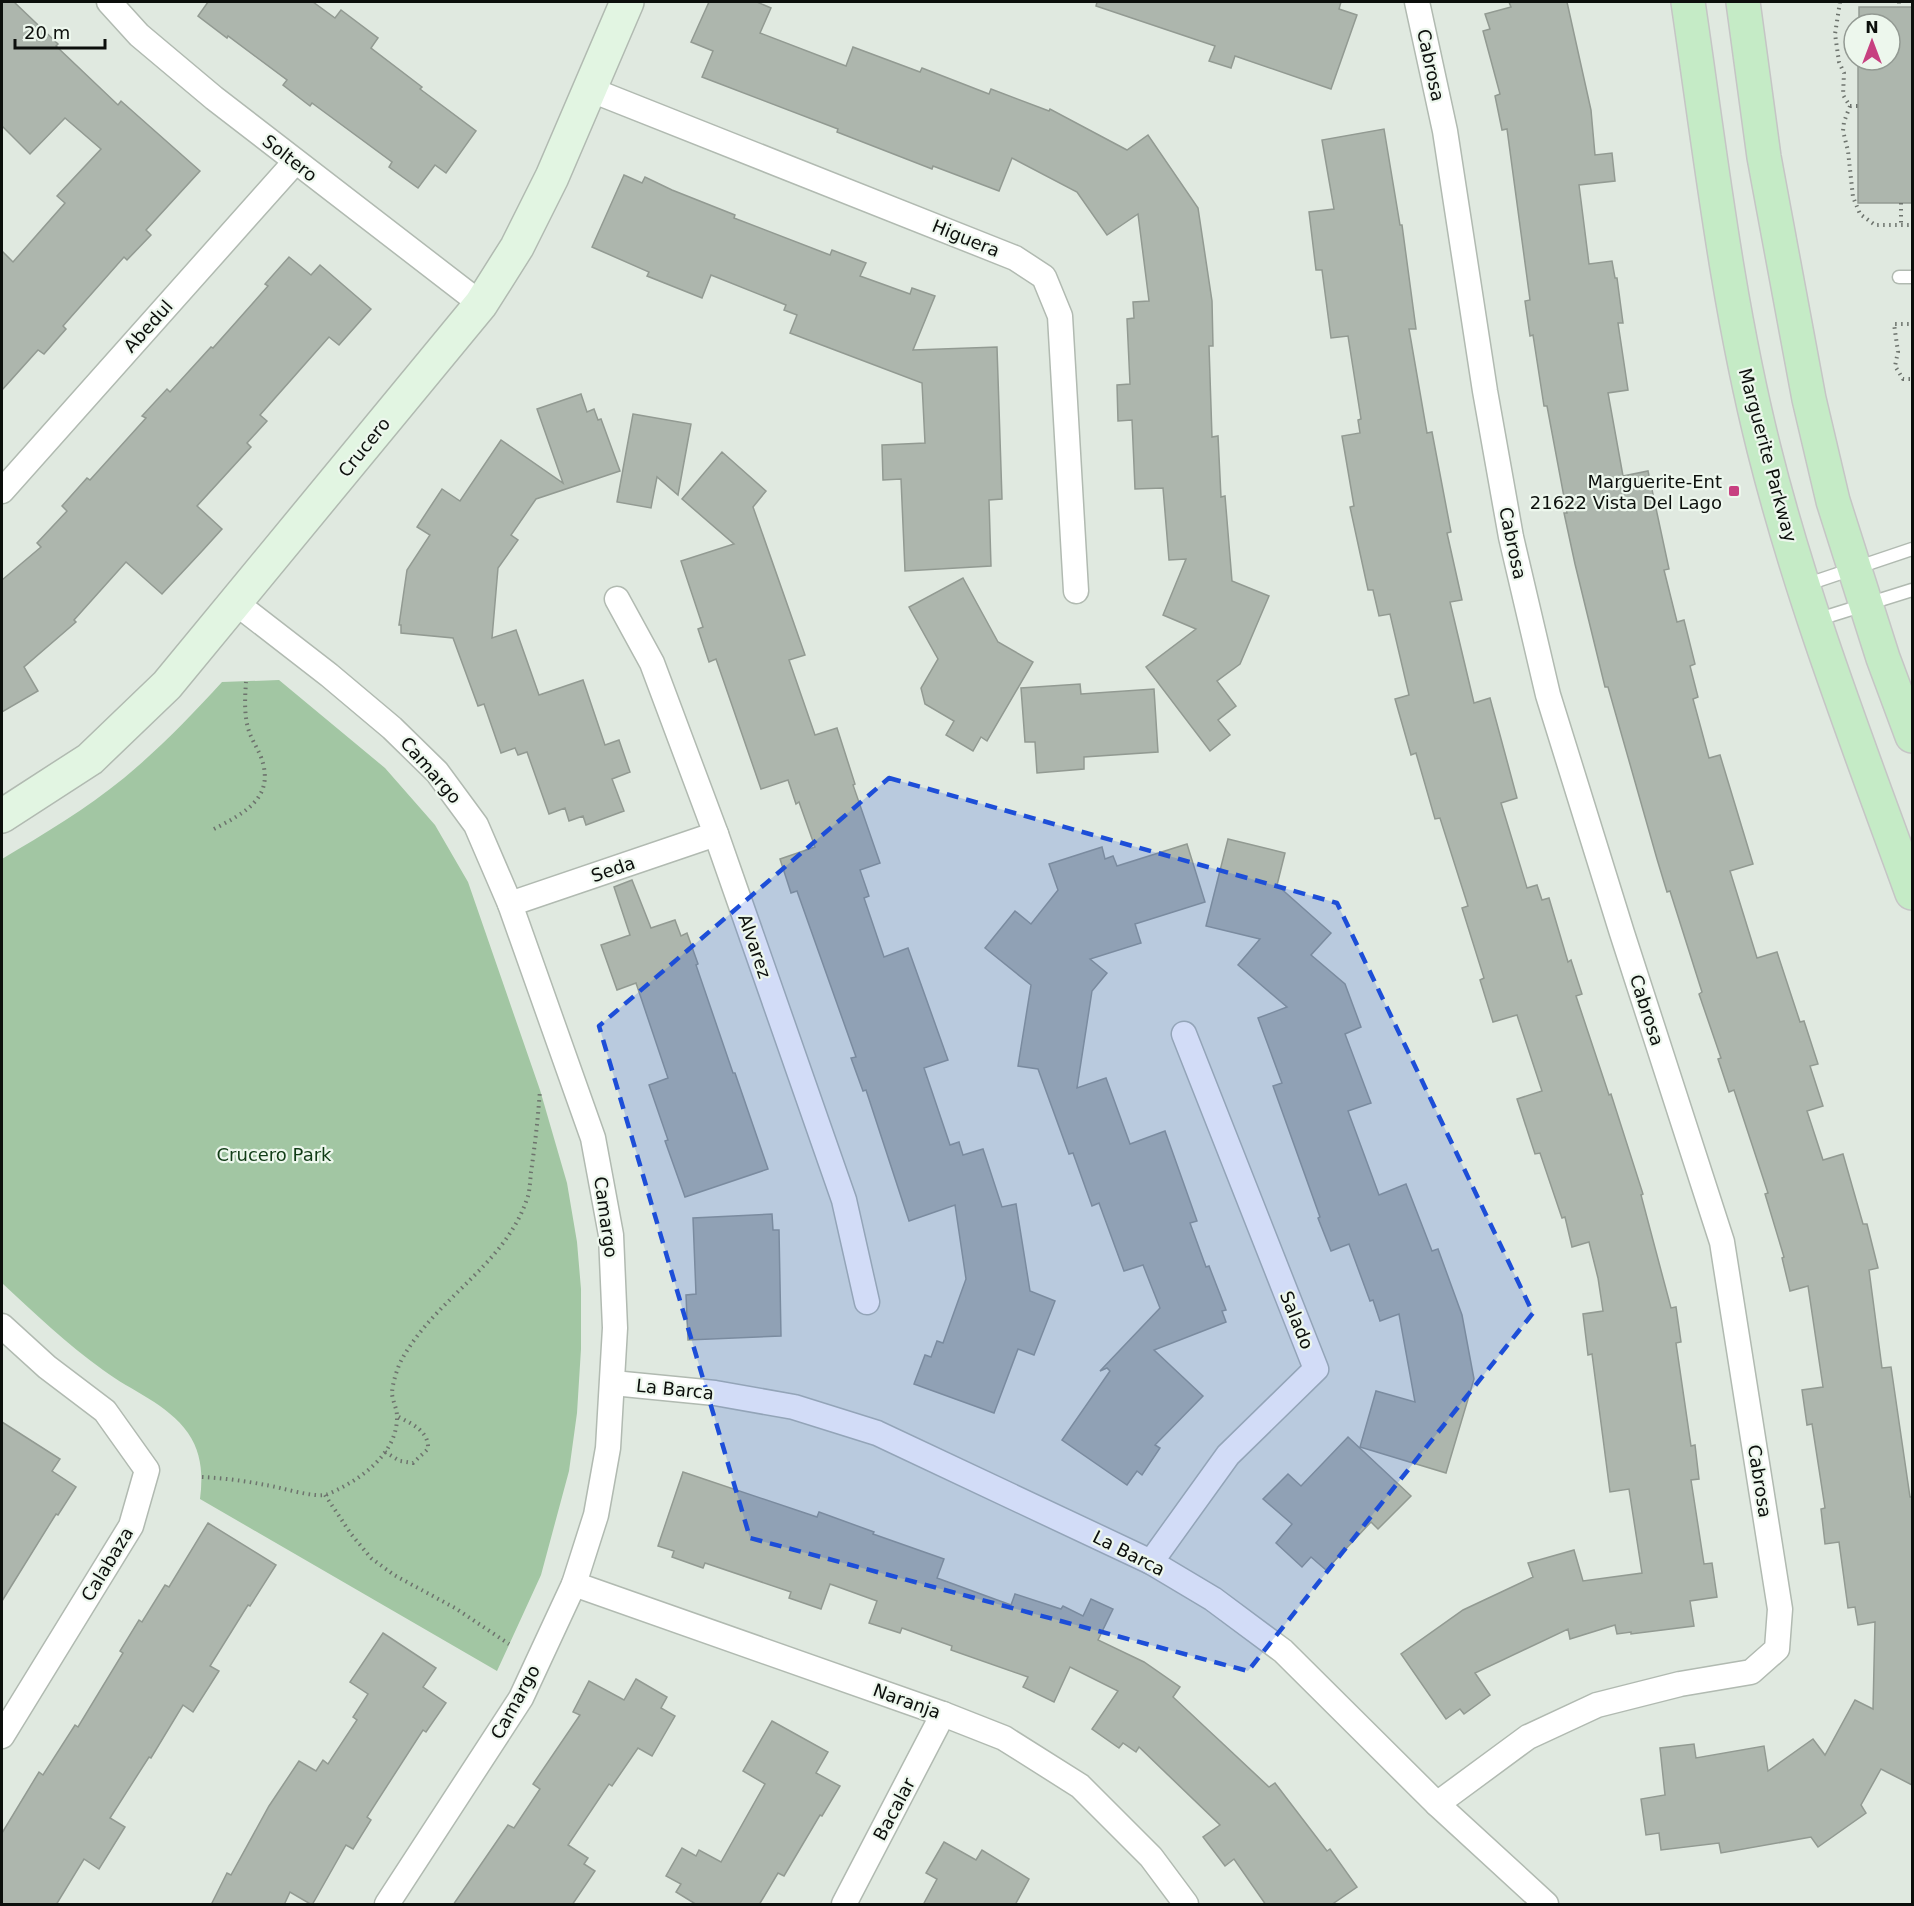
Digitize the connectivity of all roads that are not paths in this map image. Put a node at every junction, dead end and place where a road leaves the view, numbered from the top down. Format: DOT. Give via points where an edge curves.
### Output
graph roads {
  1 [pos="109,2"];
  2 [pos="627,2"];
  3 [pos="1417,2"];
  4 [pos="1688,2"];
  5 [pos="1743,2"];
  6 [pos="589,89"];
  7 [pos="295,162"];
  8 [pos="1899,277"];
  9 [pos="1912,277"];
  10 [pos="481,304"];
  11 [pos="2,490"];
  12 [pos="1912,549"];
  13 [pos="1855,569"];
  14 [pos="1803,585"];
  15 [pos="1912,590"];
  16 [pos="1076,591"];
  17 [pos="617,599"];
  18 [pos="236,603"];
  19 [pos="1866,605"];
  20 [pos="1815,620"];
  21 [pos="1912,736"];
  22 [pos="2,816"];
  23 [pos="716,834"];
  24 [pos="1912,893"];
  25 [pos="510,904"];
  26 [pos="1184,1034"];
  27 [pos="867,1302"];
  28 [pos="2,1326"];
  29 [pos="613,1383"];
  30 [pos="1151,1562"];
  31 [pos="574,1584"];
  32 [pos="944,1714"];
  33 [pos="2,1737"];
  34 [pos="1437,1804"];
  35 [pos="387,1905"];
  36 [pos="844,1905"];
  37 [pos="1186,1905"];
  38 [pos="1546,1905"];
  1 -- 7 [label="street, Soltero" via="139,35"];
  2 -- 6 [label="street, Crucero"];
  3 -- 34 [label="street, Cabrosa" via="1445,131 1511,537 1548,695 1722,1242 1780,1609 1777,1649 1751,1672 1597,1704 1528,1737"];
  4 -- 14 [label="main road, Marguerite Parkway" via="1737,332 1764,450"];
  5 -- 13 [label="main road" via="1764,157 1809,399 1833,501"];
  6 -- 10 [label="street, Crucero" via="517,247"];
  6 -- 16 [label="street, Higuera" via="1016,258 1044,277 1060,316"];
  7 -- 10 [label="street, Soltero"];
  7 -- 11 [label="street, Abedul"];
  8 -- 9 [label="lane"];
  10 -- 18 [label="street, Crucero"];
  12 -- 13 [label="lane"];
  13 -- 14 [label="lane"];
  13 -- 19 [label="main road"];
  14 -- 20 [label="main road, Marguerite Parkway"];
  15 -- 19 [label="lane"];
  17 -- 23 [label="street, Alvarez" via="652,663"];
  18 -- 22 [label="street, Crucero" via="167,685 90,759"];
  18 -- 25 [label="street, Camargo" via="329,675 437,772 476,825"];
  19 -- 20 [label="lane"];
  19 -- 21 [label="main road"];
  20 -- 24 [label="main road, Marguerite Parkway"];
  23 -- 25 [label="street, Seda"];
  23 -- 27 [label="street, Alvarez" via="844,1200"];
  25 -- 29 [label="street, Camargo" via="593,1138 611,1235"];
  26 -- 30 [label="street, Salado" via="1316,1369 1228,1455"];
  28 -- 33 [label="street, Calabaza" via="105,1411 147,1470 132,1526"];
  29 -- 30 [label="street, La Barca" via="715,1393 794,1407 877,1433"];
  29 -- 31 [label="street, Camargo" via="608,1448 596,1515"];
  30 -- 34 [label="street, La Barca" via="1213,1599 1283,1651"];
  31 -- 32 [label="street, Naranja"];
  31 -- 35 [label="street, Camargo" via="521,1698"];
  32 -- 36 [label="street, Bacalar"];
  32 -- 37 [label="street, Naranja" via="1004,1738 1080,1786 1151,1857"];
  34 -- 38 [label="street, La Barca"];
}
